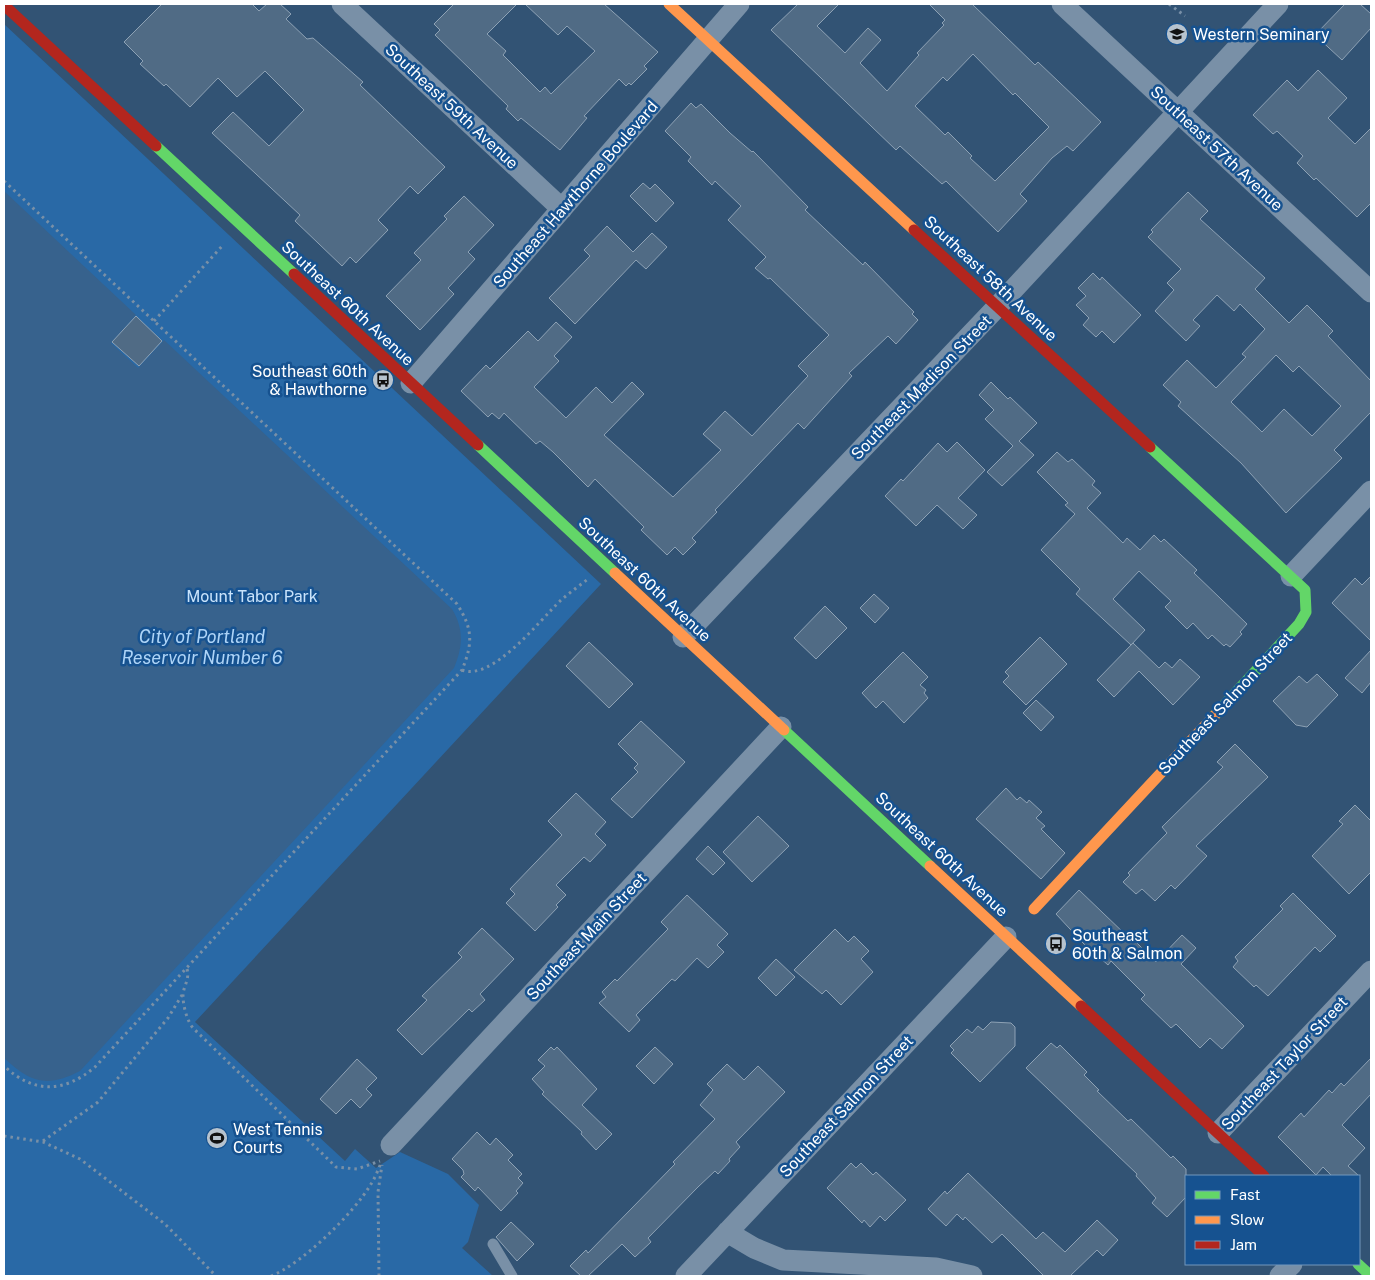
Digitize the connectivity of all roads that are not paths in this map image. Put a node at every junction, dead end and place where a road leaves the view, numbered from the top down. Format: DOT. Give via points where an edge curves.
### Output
graph roads {
  1 [pos="342,4"];
  2 [pos="669,4"];
  3 [pos="739,4"];
  4 [pos="1062,4"];
  5 [pos="1278,4"];
  6 [pos="4,5"];
  7 [pos="708,40"];
  8 [pos="1178,111"];
  9 [pos="562,209"];
  10 [pos="1371,292"];
  11 [pos="998,306"];
  12 [pos="411,383"];
  13 [pos="1371,491"];
  14 [pos="1291,576"];
  15 [pos="683,637"];
  16 [pos="781,727"];
  17 [pos="1034,909"];
  18 [pos="1006,937"];
  19 [pos="1371,971"];
  20 [pos="1218,1133"];
  21 [pos="387,1152"];
  22 [pos="1263,1175"];
  23 [pos="727,1232"];
  24 [pos="493,1244"];
  25 [pos="1291,1265"];
  26 [pos="1359,1265"];
  27 [pos="512,1276"];
  28 [pos="686,1276"];
  29 [pos="972,1276"];
  30 [pos="1280,1276"];
  31 [pos="1371,1276"];
  1 -- 9 [label="street, Southeast 59th Avenue"];
  2 -- 7 [label="main road, Southeast 58th Avenue"];
  3 -- 7 [label="street, Southeast Hawthorne Boulevard"];
  4 -- 8 [label="street, Southeast 57th Avenue"];
  5 -- 8 [label="street, Southeast Madison Street"];
  6 -- 12 [label="main road, Southeast 60th Avenue"];
  7 -- 9 [label="street, Southeast Hawthorne Boulevard"];
  7 -- 11 [label="main road, Southeast 58th Avenue"];
  8 -- 10 [label="street, Southeast 57th Avenue"];
  8 -- 11 [label="street, Southeast Madison Street"];
  9 -- 12 [label="street, Southeast Hawthorne Boulevard"];
  11 -- 14 [label="main road, Southeast 58th Avenue"];
  11 -- 15 [label="street, Southeast Madison Street"];
  12 -- 15 [label="main road, Southeast 60th Avenue"];
  13 -- 14 [label="street"];
  14 -- 17 [label="main road, Southeast Salmon Street" via="1305,590 1307,606 1304,617"];
  15 -- 16 [label="main road, Southeast 60th Avenue"];
  16 -- 18 [label="main road, Southeast 60th Avenue"];
  16 -- 21 [label="street, Southeast Main Street"];
  18 -- 20 [label="main road, Southeast 60th Avenue"];
  18 -- 23 [label="street, Southeast Salmon Street"];
  19 -- 20 [label="street, Southeast Taylor Street"];
  20 -- 22 [label="main road, Southeast 60th Avenue"];
  23 -- 28 [label="street, Southeast Salmon Street"];
  23 -- 29 [label="street" via="783,1260 936,1268"];
  24 -- 27 [label="lane"];
  25 -- 30 [label="street"];
  26 -- 31 [label="main road"];
}
